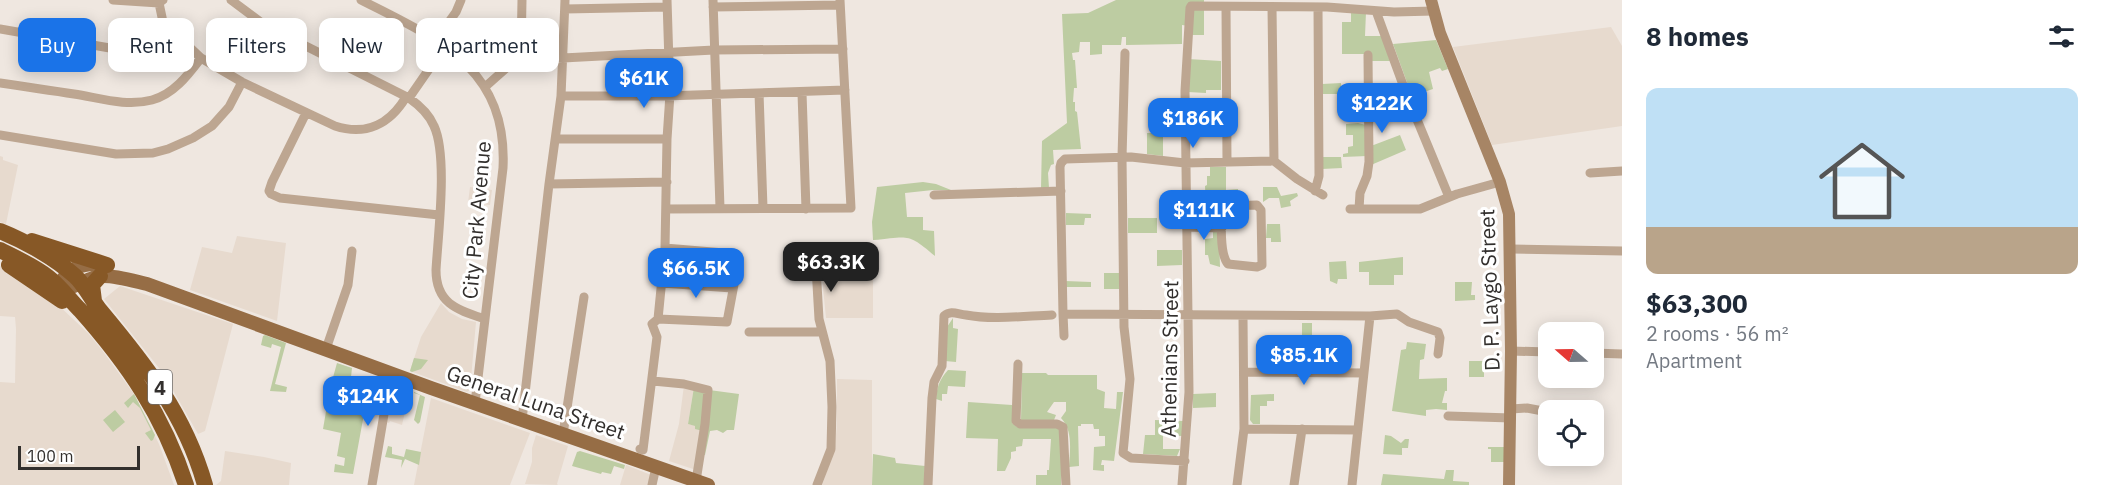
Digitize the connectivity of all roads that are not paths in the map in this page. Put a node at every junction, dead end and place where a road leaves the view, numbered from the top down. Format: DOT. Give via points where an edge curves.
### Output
graph roads {
  1 [pos="112,0"];
  2 [pos="231,0"];
  3 [pos="361,0"];
  4 [pos="461,0"];
  5 [pos="522,0"];
  6 [pos="161,1"];
  7 [pos="840,2"];
  8 [pos="667,3"];
  9 [pos="565,4"];
  10 [pos="713,4"];
  11 [pos="1432,5"];
  12 [pos="1226,7"];
  13 [pos="1272,7"];
  14 [pos="1318,7"];
  15 [pos="1376,11"];
  16 [pos="163,18"];
  17 [pos="452,18"];
  18 [pos="522,18"];
  19 [pos="0,29"];
  20 [pos="416,29"];
  21 [pos="108,48"];
  22 [pos="843,48"];
  23 [pos="714,50"];
  24 [pos="194,51"];
  25 [pos="670,52"];
  26 [pos="1125,54"];
  27 [pos="1368,55"];
  28 [pos="201,58"];
  29 [pos="559,58"];
  30 [pos="563,58"];
  31 [pos="426,72"];
  32 [pos="473,72"];
  33 [pos="502,72"];
  34 [pos="242,82"];
  35 [pos="0,83"];
  36 [pos="485,87"];
  37 [pos="845,90"];
  38 [pos="718,93"];
  39 [pos="759,93"];
  40 [pos="802,93"];
  41 [pos="670,94"];
  42 [pos="561,96"];
  43 [pos="408,98"];
  44 [pos="306,112"];
  45 [pos="0,135"];
  46 [pos="556,139"];
  47 [pos="667,139"];
  48 [pos="1122,157"];
  49 [pos="1274,161"];
  50 [pos="1227,162"];
  51 [pos="1185,163"];
  52 [pos="1622,171"];
  53 [pos="1590,173"];
  54 [pos="667,182"];
  55 [pos="1500,182"];
  56 [pos="549,184"];
  57 [pos="1061,191"];
  58 [pos="934,195"];
  59 [pos="1449,197"];
  60 [pos="720,208"];
  61 [pos="764,208"];
  62 [pos="666,209"];
  63 [pos="806,209"];
  64 [pos="439,215"];
  65 [pos="1186,227"];
  66 [pos="1222,228"];
  67 [pos="0,231"];
  68 [pos="16,238"];
  69 [pos="34,248"];
  70 [pos="665,248"];
  71 [pos="1511,249"];
  72 [pos="0,250"];
  73 [pos="352,251"];
  74 [pos="1622,251"];
  75 [pos="850,263"];
  76 [pos="26,264"];
  77 [pos="103,271"];
  78 [pos="75,277"];
  79 [pos="662,283"];
  80 [pos="59,287"];
  81 [pos="732,288"];
  82 [pos="584,297"];
  83 [pos="86,306"];
  84 [pos="1063,314"];
  85 [pos="1052,315"];
  86 [pos="1124,315"];
  87 [pos="1189,316"];
  88 [pos="1243,316"];
  89 [pos="1370,316"];
  90 [pos="485,318"];
  91 [pos="658,319"];
  92 [pos="749,332"];
  93 [pos="822,332"];
  94 [pos="1064,336"];
  95 [pos="326,349"];
  96 [pos="1511,351"];
  97 [pos="1538,352"];
  98 [pos="1604,353"];
  99 [pos="1438,354"];
  100 [pos="1622,354"];
  101 [pos="1018,364"];
  102 [pos="1245,372"];
  103 [pos="391,373"];
  104 [pos="1364,373"];
  105 [pos="653,381"];
  106 [pos="475,403"];
  107 [pos="1538,410"];
  108 [pos="1511,414"];
  109 [pos="1448,416"];
  110 [pos="522,420"];
  111 [pos="1244,429"];
  112 [pos="1302,429"];
  113 [pos="1358,429"];
  114 [pos="563,434"];
  115 [pos="640,449"];
  116 [pos="1185,461"];
  117 [pos="657,467"];
  118 [pos="702,483"];
  119 [pos="186,485"];
  120 [pos="205,485"];
  121 [pos="372,485"];
  122 [pos="652,485"];
  123 [pos="817,485"];
  124 [pos="928,485"];
  125 [pos="1066,485"];
  126 [pos="1182,485"];
  127 [pos="1237,485"];
  128 [pos="1294,485"];
  129 [pos="1352,485"];
  130 [pos="1509,485"];
  1 -- 6 [label="street"];
  2 -- 43 [label="street" via="266,26"];
  3 -- 20 [label="street, City Park Avenue"];
  4 -- 17 [label="street"];
  5 -- 18 [label="street"];
  6 -- 16 [label="street"];
  7 -- 10 [label="street"];
  7 -- 22 [label="street"];
  8 -- 9 [label="street"];
  8 -- 25 [label="street"];
  9 -- 30 [label="street"];
  10 -- 23 [label="street"];
  11 -- 15 [label="street"];
  11 -- 55 [label="main road, D. P. Laygo Street"];
  12 -- 13 [label="street"];
  12 -- 50 [label="street"];
  12 -- 51 [label="street, Athenians Street" via="1191,6 1189,10"];
  13 -- 14 [label="street"];
  13 -- 49 [label="street"];
  14 -- 15 [label="street"];
  14 -- 49 [label="street" via="1319,193"];
  15 -- 59 [label="street"];
  19 -- 21 [label="street"];
  22 -- 23 [label="street"];
  22 -- 37 [label="street"];
  23 -- 25 [label="street"];
  23 -- 38 [label="street"];
  24 -- 28 [label="street"];
  25 -- 30 [label="street"];
  25 -- 41 [label="street"];
  26 -- 48 [label="street"];
  27 -- 59 [label="street" via="1370,162 1355,209 1420,209"];
  28 -- 34 [label="street"];
  28 -- 35 [label="street" via="166,94 135,103"];
  29 -- 30 [label="street"];
  30 -- 42 [label="street"];
  31 -- 43 [label="street"];
  32 -- 36 [label="street, City Park Avenue"];
  33 -- 36 [label="street"];
  34 -- 44 [label="street"];
  34 -- 45 [label="street" via="229,107 212,126 193,138 153,153 116,154"];
  36 -- 90 [label="street, City Park Avenue" via="500,124 504,151"];
  37 -- 40 [label="street"];
  37 -- 63 [label="street" via="852,206"];
  38 -- 39 [label="street"];
  38 -- 41 [label="street"];
  38 -- 60 [label="street"];
  39 -- 40 [label="street"];
  39 -- 61 [label="street"];
  40 -- 63 [label="street"];
  41 -- 42 [label="street"];
  41 -- 47 [label="street"];
  42 -- 46 [label="street"];
  43 -- 44 [label="street" via="388,119 358,130 343,129"];
  43 -- 64 [label="street" via="426,113 437,134 441,157"];
  44 -- 64 [label="street" via="272,183 271,194"];
  46 -- 47 [label="street"];
  46 -- 56 [label="street"];
  47 -- 54 [label="street"];
  48 -- 51 [label="street"];
  48 -- 57 [label="street" via="1064,159"];
  48 -- 86 [label="street"];
  49 -- 50 [label="street"];
  50 -- 51 [label="street"];
  51 -- 65 [label="street, Athenians Street"];
  52 -- 53 [label="street"];
  54 -- 56 [label="street"];
  54 -- 62 [label="street"];
  55 -- 59 [label="street"];
  55 -- 71 [label="main road, D. P. Laygo Street" via="1509,214"];
  56 -- 110 [label="street"];
  57 -- 58 [label="street"];
  57 -- 84 [label="street"];
  60 -- 61 [label="street"];
  60 -- 62 [label="street"];
  61 -- 63 [label="street"];
  62 -- 70 [label="street"];
  64 -- 90 [label="street" via="439,291 453,307"];
  65 -- 66 [label="street"];
  65 -- 87 [label="street, Athenians Street"];
  66 -- 66 [label="street" via="1227,263 1262,266 1259,206 1227,206 1222,213"];
  67 -- 68 [label="highway, 4"];
  68 -- 69 [label="highway, 4"];
  68 -- 77 [label="highway" via="44,244"];
  69 -- 76 [label="highway" via="39,260 33,265"];
  69 -- 78 [label="highway, 4"];
  70 -- 79 [label="street"];
  70 -- 81 [label="street" via="736,254"];
  71 -- 74 [label="street"];
  71 -- 96 [label="main road, D. P. Laygo Street"];
  72 -- 76 [label="highway, 4"];
  72 -- 83 [label="highway" via="12,269 56,298"];
  73 -- 95 [label="street" via="345,296"];
  75 -- 93 [label="street" via="822,263 816,267"];
  76 -- 80 [label="highway, 4"];
  77 -- 78 [label="main road"];
  77 -- 83 [label="highway" via="92,285"];
  77 -- 95 [label="main road, General Luna Street" via="131,274 147,284"];
  78 -- 80 [label="main road"];
  78 -- 83 [label="highway, 4"];
  79 -- 81 [label="street"];
  79 -- 91 [label="street"];
  80 -- 83 [label="highway, 4"];
  81 -- 91 [label="street" via="727,322"];
  82 -- 114 [label="street"];
  83 -- 119 [label="highway, 4" via="142,388 169,440"];
  83 -- 120 [label="highway, 4" via="137,354 161,388 185,433"];
  84 -- 86 [label="street"];
  84 -- 94 [label="street"];
  85 -- 124 [label="street" via="981,316 953,312 944,316 942,366 932,391"];
  86 -- 87 [label="street"];
  86 -- 116 [label="street" via="1130,379 1123,453 1131,458"];
  87 -- 88 [label="street"];
  87 -- 116 [label="street, Athenians Street"];
  88 -- 89 [label="street"];
  88 -- 102 [label="street"];
  89 -- 99 [label="street" via="1397,314 1438,332"];
  89 -- 104 [label="street"];
  90 -- 106 [label="street, City Park Avenue"];
  91 -- 105 [label="street" via="652,324 657,337"];
  92 -- 93 [label="street"];
  93 -- 123 [label="street" via="832,376 832,435"];
  95 -- 103 [label="main road, General Luna Street"];
  96 -- 97 [label="street"];
  96 -- 108 [label="main road, D. P. Laygo Street"];
  98 -- 100 [label="street"];
  101 -- 125 [label="street" via="1016,421 1064,427"];
  102 -- 104 [label="street"];
  102 -- 111 [label="street"];
  103 -- 106 [label="main road, General Luna Street"];
  103 -- 121 [label="street"];
  104 -- 113 [label="street"];
  105 -- 115 [label="street" via="643,450"];
  105 -- 118 [label="street" via="708,390"];
  106 -- 110 [label="main road, General Luna Street"];
  107 -- 108 [label="street" via="1527,408"];
  108 -- 109 [label="street"];
  108 -- 130 [label="main road, D. P. Laygo Street"];
  110 -- 114 [label="main road, General Luna Street"];
  111 -- 112 [label="street"];
  111 -- 127 [label="street"];
  112 -- 113 [label="street"];
  112 -- 128 [label="street"];
  113 -- 129 [label="street"];
  114 -- 117 [label="main road, General Luna Street"];
  116 -- 126 [label="street, Athenians Street"];
  117 -- 118 [label="main road, General Luna Street"];
  117 -- 122 [label="street"];
}
